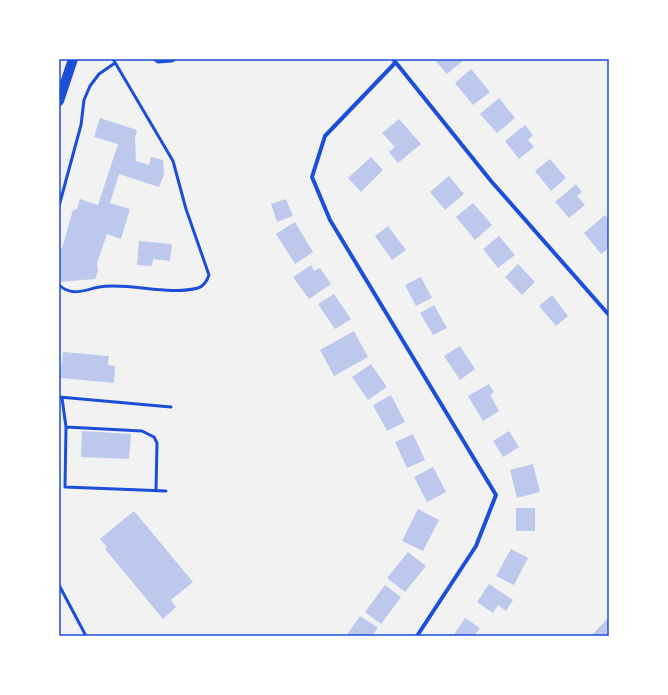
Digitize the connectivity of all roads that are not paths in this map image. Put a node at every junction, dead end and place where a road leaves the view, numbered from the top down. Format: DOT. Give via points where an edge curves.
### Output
graph roads {
  1 [pos="74,59"];
  2 [pos="113,59"];
  3 [pos="154,59"];
  4 [pos="175,59"];
  5 [pos="394,61"];
  6 [pos="115,63"];
  7 [pos="59,101"];
  8 [pos="59,206"];
  9 [pos="59,285"];
  10 [pos="609,315"];
  11 [pos="61,398"];
  12 [pos="171,407"];
  13 [pos="66,427"];
  14 [pos="156,491"];
  15 [pos="166,491"];
  16 [pos="59,585"];
  17 [pos="86,636"];
  18 [pos="418,636"];
  1 -- 7 [label="main road"];
  2 -- 6 [label="lane"];
  3 -- 4 [label="lane" via="158,62"];
  5 -- 10 [label="street" via="491,181"];
  5 -- 18 [label="street" via="325,136 312,176 330,220 496,495 476,546"];
  6 -- 8 [label="lane" via="99,74 84,100 81,125"];
  6 -- 9 [label="lane" via="173,160 186,209 209,275 207,281 199,288 184,290 100,287 83,292 70,292"];
  11 -- 12 [label="lane"];
  11 -- 13 [label="lane"];
  13 -- 14 [label="lane" via="149,433 157,443"];
  13 -- 14 [label="lane" via="64,487"];
  14 -- 15 [label="lane"];
  16 -- 17 [label="lane"];
}
